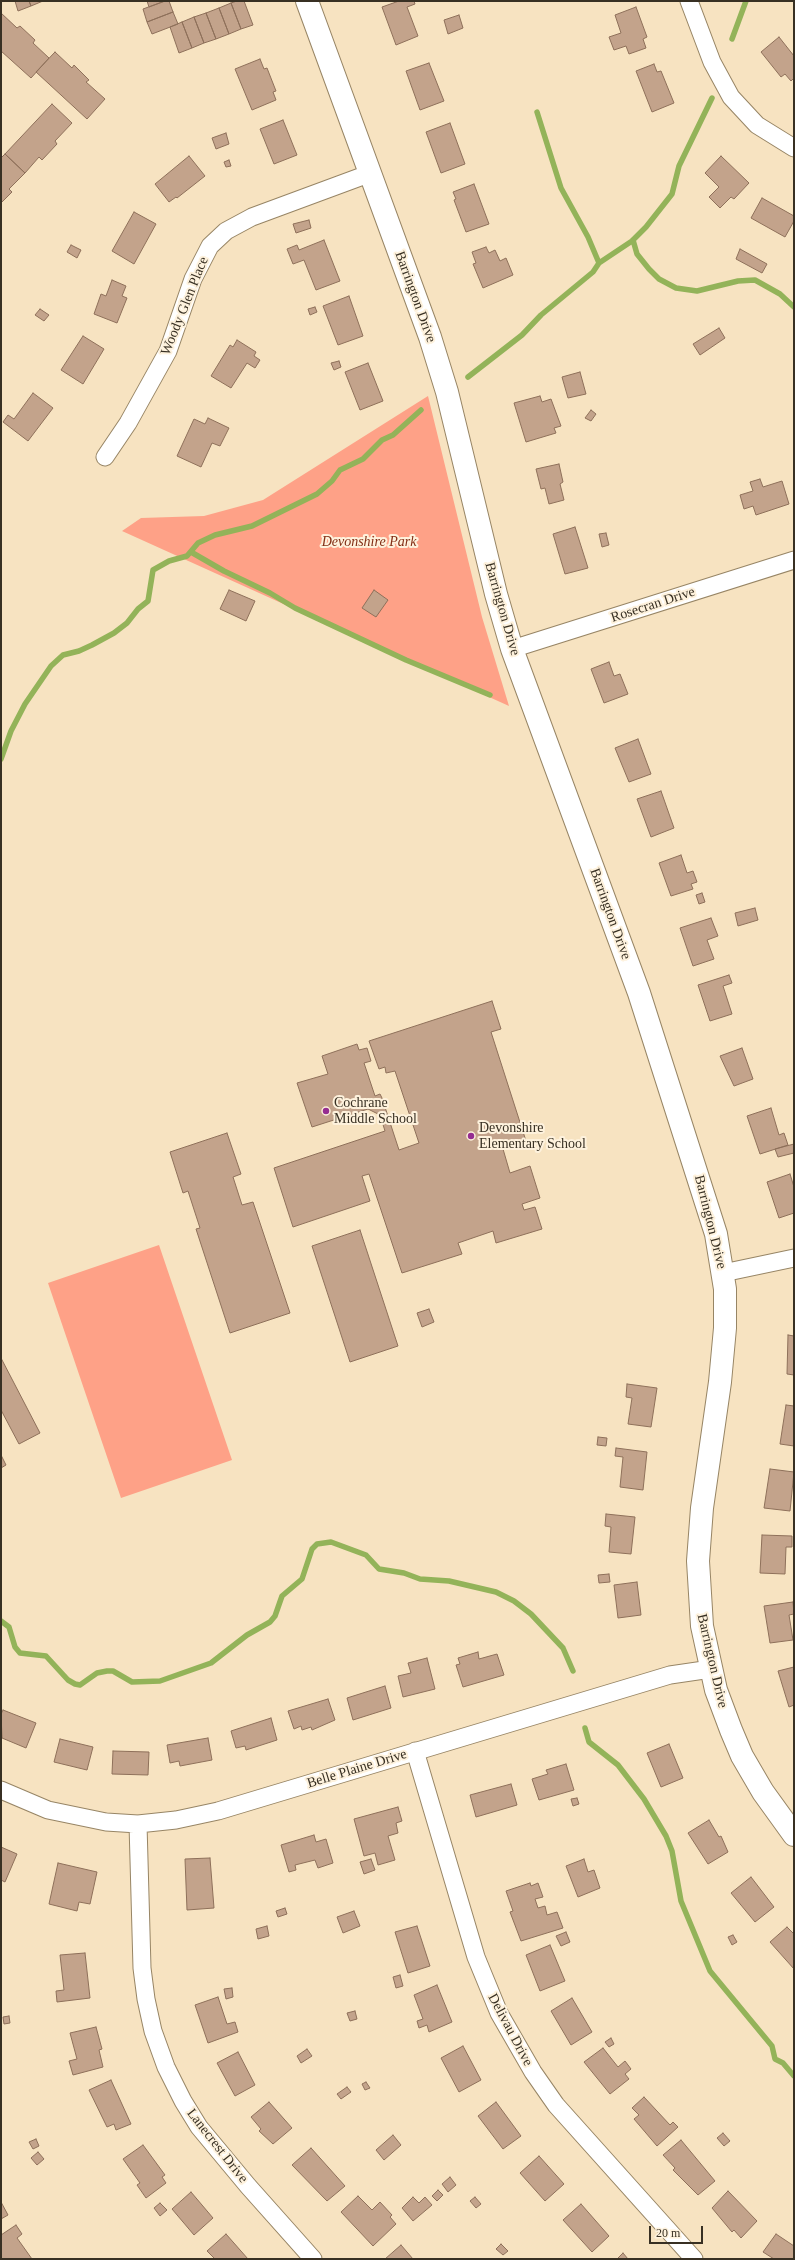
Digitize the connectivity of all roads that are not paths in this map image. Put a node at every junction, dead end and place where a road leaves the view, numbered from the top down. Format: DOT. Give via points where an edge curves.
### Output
graph roads {
  1 [pos="307,1"];
  2 [pos="689,1"];
  3 [pos="794,148"];
  4 [pos="371,173"];
  5 [pos="104,457"];
  6 [pos="794,560"];
  7 [pos="512,649"];
  8 [pos="794,1258"];
  9 [pos="723,1273"];
  10 [pos="711,1669"];
  11 [pos="415,1751"];
  12 [pos="1,1790"];
  13 [pos="138,1824"];
  14 [pos="794,1835"];
  15 [pos="313,2259"];
  16 [pos="694,2259"];
  1 -- 4 [label="street, Barrington Drive"];
  2 -- 3 [label="street" via="712,62 731,97 757,125"];
  4 -- 5 [label="street, Woody Glen Place" via="252,217 226,231 210,246 193,279 168,351"];
  4 -- 7 [label="street, Barrington Drive" via="447,392 496,594"];
  6 -- 7 [label="street, Rosecran Drive"];
  7 -- 9 [label="street, Barrington Drive" via="639,993 701,1182 716,1234"];
  8 -- 9 [label="street"];
  9 -- 10 [label="street, Barrington Drive" via="725,1328 722,1366 702,1508 698,1561 702,1626"];
  10 -- 11 [label="street, Belle Plaine Drive" via="670,1675"];
  10 -- 14 [label="street, Barrington Drive" via="716,1690 742,1756 763,1792"];
  11 -- 13 [label="street, Belle Plaine Drive" via="218,1811 176,1820"];
  11 -- 16 [label="street, Delivau Drive" via="476,1958 499,2012 533,2072 556,2105"];
  12 -- 13 [label="street, Belle Plaine Drive" via="55,1812 106,1822"];
  13 -- 15 [label="street, Lanecrest Drive" via="142,1968 153,2031 166,2068 199,2127"];
}
